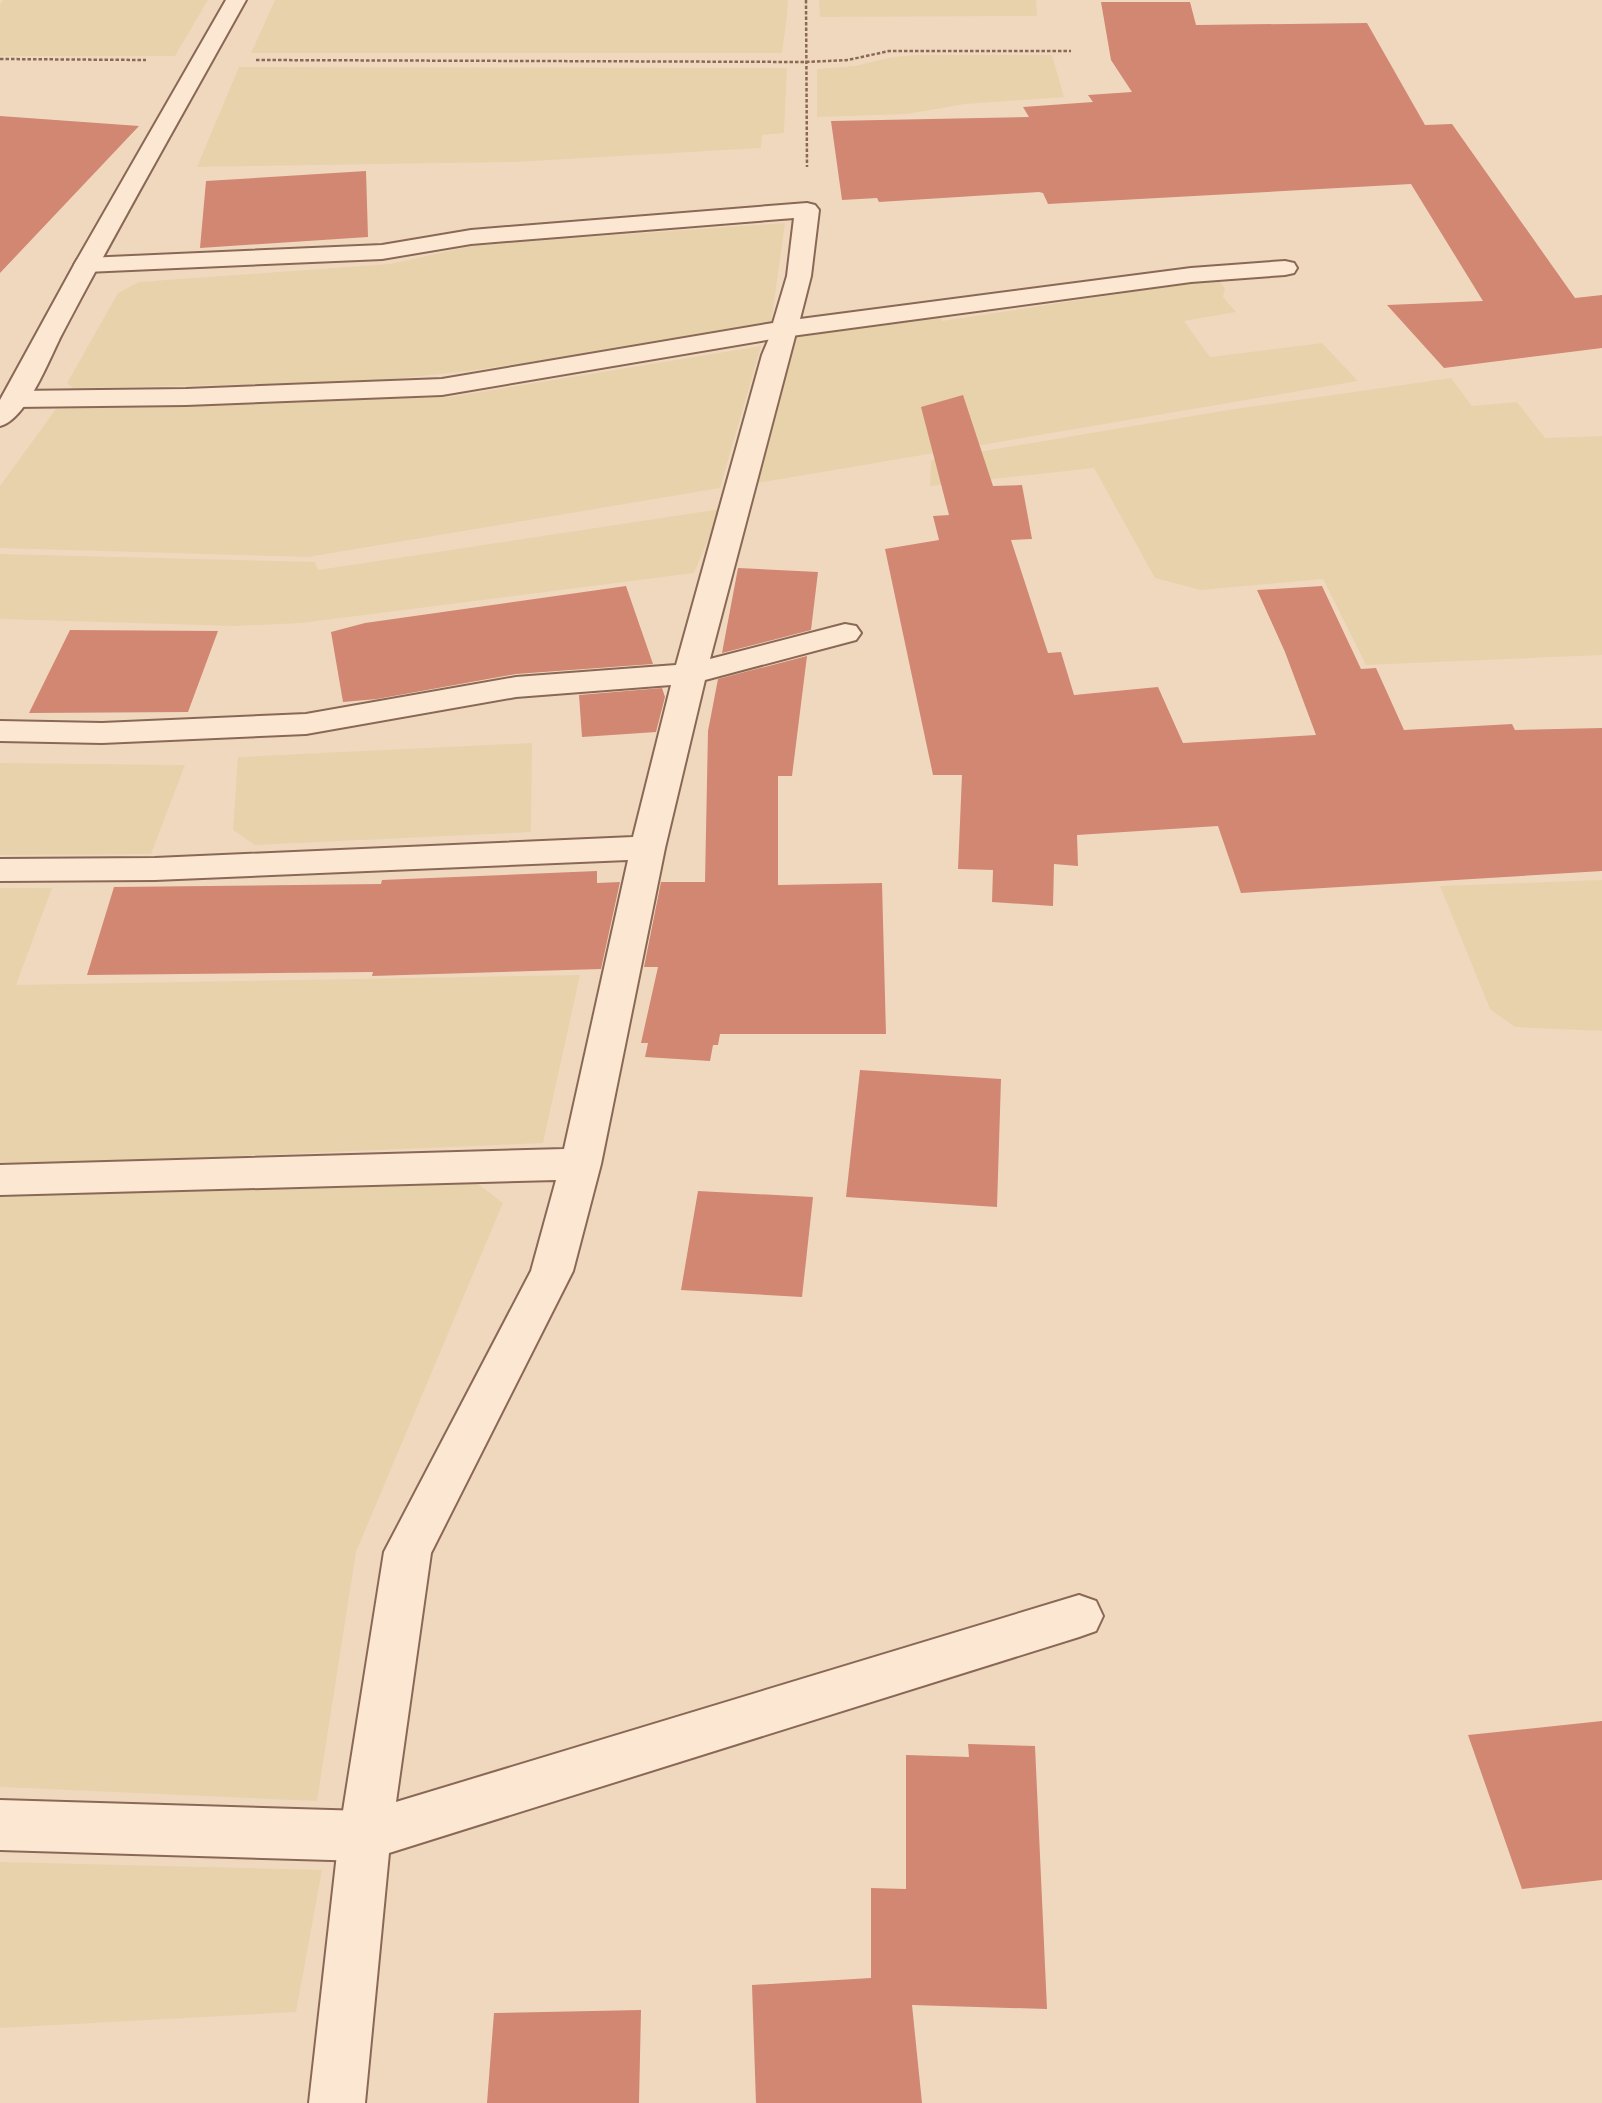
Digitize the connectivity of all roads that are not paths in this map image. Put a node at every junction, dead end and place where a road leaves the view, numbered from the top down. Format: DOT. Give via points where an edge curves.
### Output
graph roads {
  1 [pos="236,0"];
  2 [pos="86,265"];
  3 [pos="1285,268"];
  4 [pos="784,329"];
  5 [pos="7,408"];
  6 [pos="845,633"];
  7 [pos="690,674"];
  8 [pos="0,731"];
  9 [pos="648,848"];
  10 [pos="0,870"];
  11 [pos="581,1164"];
  12 [pos="0,1180"];
  13 [pos="1079,1616"];
  14 [pos="0,1825"];
  15 [pos="365,1836"];
  16 [pos="337,2103"];
  1 -- 2 [label="street"];
  2 -- 4 [label="street" via="382,252 471,237 807,210 799,276"];
  2 -- 5 [label="street"];
  3 -- 4 [label="street" via="1191,275"];
  4 -- 5 [label="street" via="442,387"];
  4 -- 7 [label="street"];
  6 -- 7 [label="street"];
  7 -- 8 [label="street" via="516,687 306,724 102,733"];
  7 -- 9 [label="street"];
  9 -- 10 [label="street" via="155,869"];
  9 -- 11 [label="street"];
  11 -- 12 [label="street"];
  11 -- 15 [label="street" via="552,1271 408,1552"];
  13 -- 15 [label="street"];
  14 -- 15 [label="street"];
  15 -- 16 [label="street"];
}
